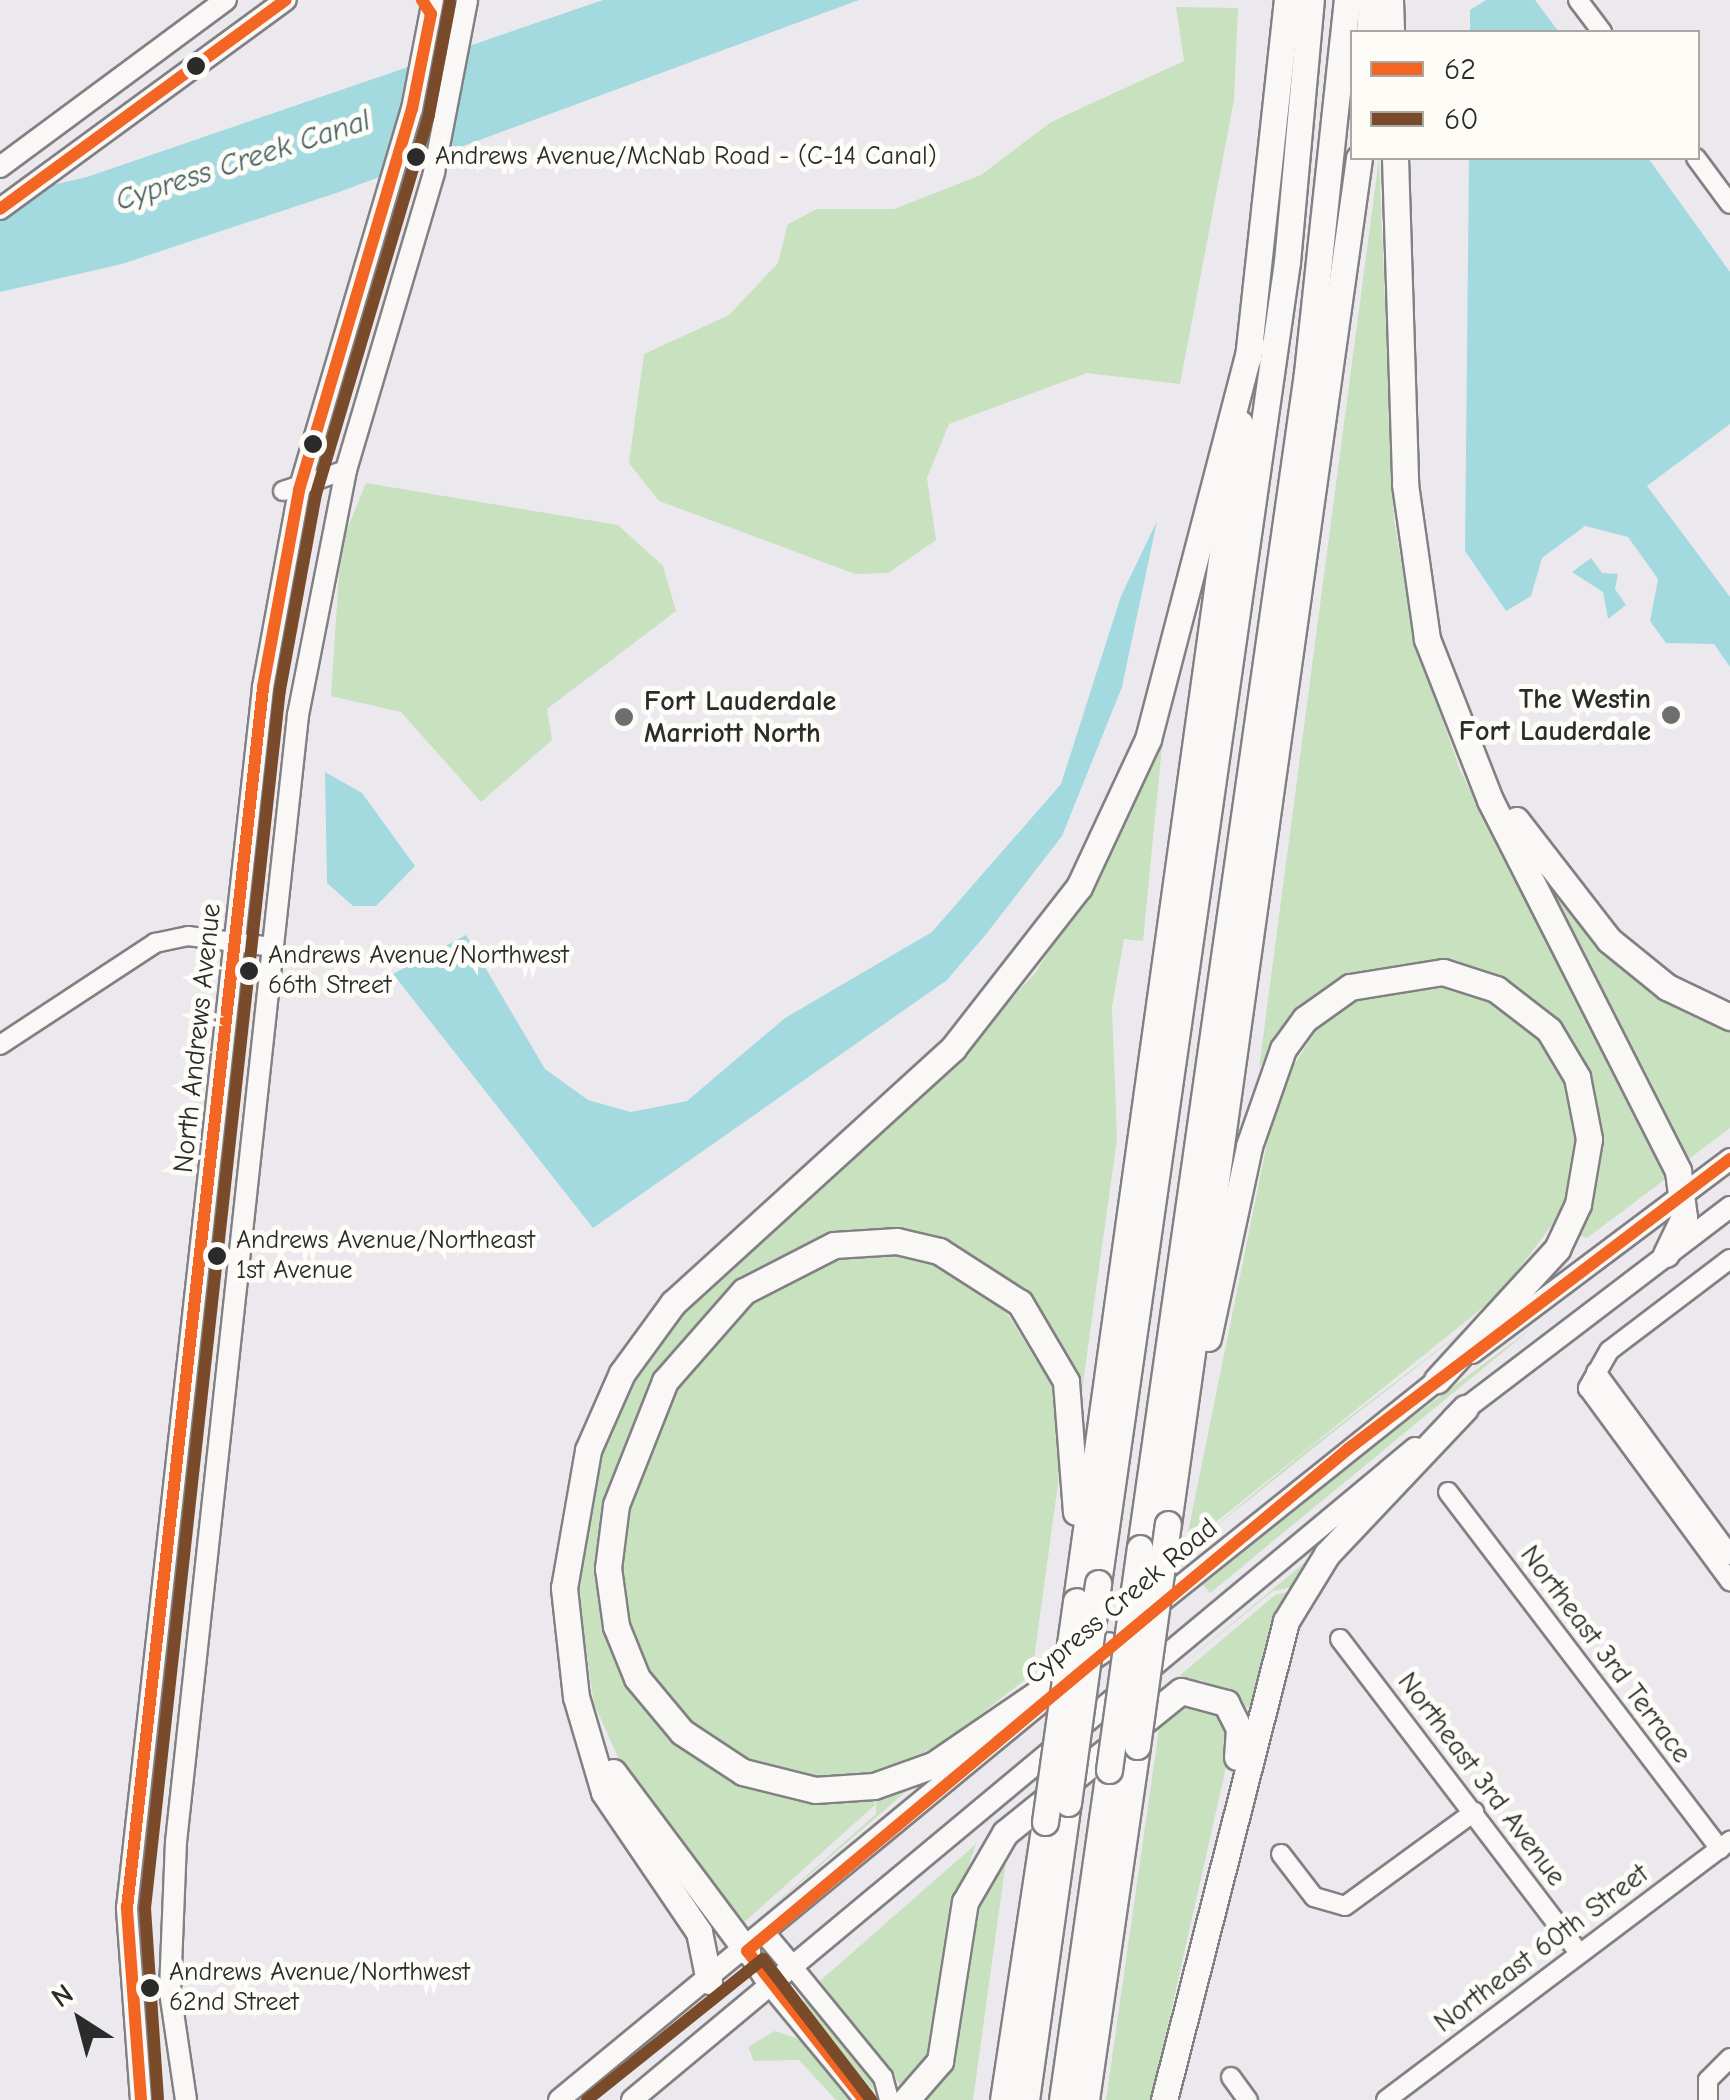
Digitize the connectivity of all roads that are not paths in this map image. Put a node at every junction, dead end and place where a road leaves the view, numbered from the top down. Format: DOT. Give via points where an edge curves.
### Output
graph roads {
  1 [pos="226,0"];
  2 [pos="286,0"];
  3 [pos="467,0"];
  4 [pos="1287,0"];
  5 [pos="1311,0"];
  6 [pos="1346,0"];
  7 [pos="1371,0"];
  8 [pos="1390,0"];
  9 [pos="1578,0"];
  10 [pos="428,5"];
  11 [pos="1369,30"];
  12 [pos="1391,30"];
  13 [pos="1600,30"];
  14 [pos="89,101"];
  15 [pos="109,129"];
  16 [pos="1359,160"];
  17 [pos="1395,160"];
  18 [pos="1697,160"];
  19 [pos="0,166"];
  20 [pos="1730,204"];
  21 [pos="0,208"];
  22 [pos="1250,343"];
  23 [pos="346,470"];
  24 [pos="291,491"];
  25 [pos="1484,775"];
  26 [pos="234,945"];
  27 [pos="272,947"];
  28 [pos="1730,1017"];
  29 [pos="0,1045"];
  30 [pos="1730,1159"];
  31 [pos="1685,1193"];
  32 [pos="1730,1208"];
  33 [pos="1666,1254"];
  34 [pos="1730,1259"];
  35 [pos="1596,1372"];
  36 [pos="1437,1380"];
  37 [pos="1465,1408"];
  38 [pos="1182,1424"];
  39 [pos="1448,1492"];
  40 [pos="1730,1555"];
  41 [pos="1730,1581"];
  42 [pos="1076,1602"];
  43 [pos="1340,1639"];
  44 [pos="1108,1645"];
  45 [pos="585,1725"];
  46 [pos="1474,1812"];
  47 [pos="1725,1845"];
  48 [pos="1281,1854"];
  49 [pos="1220,1855"];
  50 [pos="756,1943"];
  51 [pos="1579,1954"];
  52 [pos="792,1966"];
  53 [pos="710,1981"];
  54 [pos="769,1985"];
  55 [pos="1730,2058"];
  56 [pos="1231,2077"];
  57 [pos="1708,2097"];
  58 [pos="141,2100"];
  59 [pos="186,2100"];
  60 [pos="559,2100"];
  61 [pos="632,2100"];
  62 [pos="864,2100"];
  63 [pos="889,2100"];
  64 [pos="906,2100"];
  65 [pos="1003,2100"];
  66 [pos="1026,2100"];
  67 [pos="1062,2100"];
  68 [pos="1086,2100"];
  69 [pos="1164,2100"];
  70 [pos="1248,2100"];
  71 [pos="1386,2100"];
  1 -- 14 [label="main road"];
  2 -- 15 [label="main road"];
  3 -- 23 [label="main road" via="434,172"];
  4 -- 22 [label="highway"];
  5 -- 66 [label="highway, bridge" via="1286,262"];
  6 -- 67 [label="highway, bridge" via="1308,373"];
  7 -- 11 [label="highway"];
  8 -- 12 [label="highway"];
  9 -- 13 [label="street"];
  10 -- 24 [label="main road, North Andrews Avenue" via="425,48 390,187"];
  14 -- 15 [label="main road"];
  14 -- 19 [label="main road"];
  15 -- 21 [label="main road"];
  16 -- 38 [label="highway"];
  17 -- 25 [label="highway" via="1411,554 1435,665"];
  18 -- 20 [label="street"];
  22 -- 42 [label="highway"];
  22 -- 45 [label="highway" via="1148,739 1079,887 975,1025 695,1281 609,1397 580,1478 566,1561 567,1643"];
  23 -- 24 [label="street"];
  23 -- 27 [label="main road" via="308,644"];
  24 -- 26 [label="main road, North Andrews Avenue"];
  25 -- 28 [label="highway" via="1609,940 1668,987"];
  25 -- 31 [label="highway"];
  26 -- 27 [label="street"];
  26 -- 29 [label="street" via="188,936 155,943"];
  26 -- 58 [label="main road, North Andrews Avenue" via="127,1908"];
  27 -- 59 [label="main road" via="168,1934"];
  30 -- 31 [label="main road, Cypress Creek Road"];
  31 -- 33 [label="highway"];
  31 -- 36 [label="main road, Cypress Creek Road"];
  32 -- 33 [label="main road"];
  33 -- 37 [label="main road"];
  34 -- 35 [label="street" via="1609,1351"];
  35 -- 40 [label="street"];
  35 -- 41 [label="street" via="1592,1397"];
  36 -- 38 [label="highway" via="1558,1249 1578,1204 1589,1139 1577,1077 1540,1020 1480,982 1424,970 1333,996 1283,1049 1248,1146"];
  36 -- 44 [label="main road, Cypress Creek Road"];
  37 -- 49 [label="highway" via="1334,1546 1292,1606"];
  37 -- 52 [label="main road"];
  38 -- 68 [label="highway, bridge"];
  39 -- 47 [label="street, Northeast 3rd Terrace"];
  42 -- 44 [label="highway" via="1075,1428 1059,1362 1032,1317 991,1277 897,1241 794,1258 726,1308 654,1402 612,1525 616,1626 647,1692 708,1752 782,1785 833,1791 913,1774"];
  42 -- 65 [label="highway, bridge"];
  43 -- 46 [label="street, Northeast 3rd Avenue"];
  44 -- 50 [label="main road, Cypress Creek Road"];
  45 -- 50 [label="highway" via="642,1821"];
  45 -- 53 [label="highway" via="604,1792 699,1932"];
  46 -- 48 [label="street" via="1355,1903 1333,1907 1314,1897"];
  46 -- 51 [label="street, Northeast 3rd Avenue"];
  47 -- 51 [label="street, Northeast 60th Street"];
  49 -- 64 [label="highway" via="1239,1729 1220,1698 1181,1691 989,1852 965,1902 940,2061"];
  49 -- 69 [label="highway"];
  50 -- 52 [label="main road"];
  50 -- 53 [label="main road, Cypress Creek Road"];
  50 -- 54 [label="main road"];
  51 -- 71 [label="street, Northeast 60th Street"];
  52 -- 54 [label="main road"];
  52 -- 63 [label="street" via="883,2077"];
  53 -- 60 [label="main road, Cypress Creek Road"];
  54 -- 61 [label="main road"];
  54 -- 62 [label="street"];
  55 -- 57 [label="street"];
  56 -- 70 [label="street"];
}
